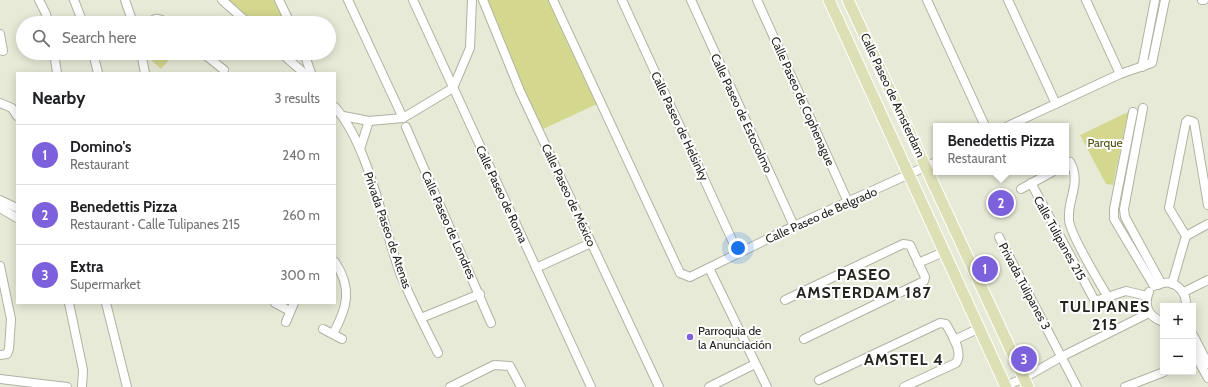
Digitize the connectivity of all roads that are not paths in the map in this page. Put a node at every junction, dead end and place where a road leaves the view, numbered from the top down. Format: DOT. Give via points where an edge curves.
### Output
graph roads {
  1 [pos="39,0"];
  2 [pos="74,0"];
  3 [pos="125,0"];
  4 [pos="222,0"];
  5 [pos="279,0"];
  6 [pos="348,0"];
  7 [pos="413,0"];
  8 [pos="472,0"];
  9 [pos="483,0"];
  10 [pos="553,0"];
  11 [pos="622,0"];
  12 [pos="690,0"];
  13 [pos="757,0"];
  14 [pos="828,0"];
  15 [pos="848,0"];
  16 [pos="927,0"];
  17 [pos="1008,0"];
  18 [pos="1086,0"];
  19 [pos="1155,0"];
  20 [pos="1165,0"];
  21 [pos="46,16"];
  22 [pos="80,16"];
  23 [pos="131,16"];
  24 [pos="240,16"];
  25 [pos="287,16"];
  26 [pos="0,34"];
  27 [pos="3,51"];
  28 [pos="55,60"];
  29 [pos="95,60"];
  30 [pos="142,60"];
  31 [pos="212,60"];
  32 [pos="289,60"];
  33 [pos="307,60"];
  34 [pos="308,64"];
  35 [pos="1142,67"];
  36 [pos="224,70"];
  37 [pos="302,71"];
  38 [pos="57,72"];
  39 [pos="98,72"];
  40 [pos="145,72"];
  41 [pos="311,72"];
  42 [pos="1120,74"];
  43 [pos="453,88"];
  44 [pos="0,103"];
  45 [pos="1056,104"];
  46 [pos="15,106"];
  47 [pos="336,108"];
  48 [pos="1143,108"];
  49 [pos="1133,112"];
  50 [pos="343,116"];
  51 [pos="403,118"];
  52 [pos="368,121"];
  53 [pos="984,123"];
  54 [pos="1015,123"];
  55 [pos="406,127"];
  56 [pos="360,149"];
  57 [pos="1079,159"];
  58 [pos="1069,164"];
  59 [pos="931,165"];
  60 [pos="1069,165"];
  61 [pos="909,175"];
  62 [pos="934,175"];
  63 [pos="1047,175"];
  64 [pos="1031,184"];
  65 [pos="1021,188"];
  66 [pos="0,200"];
  67 [pos="848,202"];
  68 [pos="1208,205"];
  69 [pos="0,208"];
  70 [pos="16,208"];
  71 [pos="16,217"];
  72 [pos="1208,224"];
  73 [pos="794,226"];
  74 [pos="1186,236"];
  75 [pos="999,237"];
  76 [pos="591,243"];
  77 [pos="738,252"];
  78 [pos="944,252"];
  79 [pos="918,263"];
  80 [pos="336,264"];
  81 [pos="0,266"];
  82 [pos="536,268"];
  83 [pos="709,268"];
  84 [pos="1208,280"];
  85 [pos="1172,284"];
  86 [pos="1158,285"];
  87 [pos="1184,292"];
  88 [pos="480,294"];
  89 [pos="1148,296"];
  90 [pos="1108,297"];
  91 [pos="785,300"];
  92 [pos="1186,303"];
  93 [pos="69,304"];
  94 [pos="106,304"];
  95 [pos="277,304"];
  96 [pos="294,304"];
  97 [pos="290,311"];
  98 [pos="1149,313"];
  99 [pos="421,318"];
  100 [pos="1160,321"];
  101 [pos="286,322"];
  102 [pos="491,323"];
  103 [pos="980,328"];
  104 [pos="323,329"];
  105 [pos="333,334"];
  106 [pos="804,338"];
  107 [pos="342,339"];
  108 [pos="1194,339"];
  109 [pos="954,340"];
  110 [pos="438,353"];
  111 [pos="0,355"];
  112 [pos="1061,357"];
  113 [pos="1200,357"];
  114 [pos="755,364"];
  115 [pos="1208,364"];
  116 [pos="1160,374"];
  117 [pos="1208,378"];
  118 [pos="0,379"];
  119 [pos="819,380"];
  120 [pos="8,383"];
  121 [pos="1026,383"];
  122 [pos="724,384"];
  123 [pos="1006,386"];
  124 [pos="67,387"];
  125 [pos="82,387"];
  126 [pos="127,387"];
  127 [pos="450,387"];
  128 [pos="521,387"];
  129 [pos="591,387"];
  130 [pos="659,387"];
  131 [pos="709,387"];
  132 [pos="767,387"];
  133 [pos="904,387"];
  134 [pos="1077,387"];
  135 [pos="1125,387"];
  1 -- 21 [label="street"];
  2 -- 22 [label="street"];
  3 -- 23 [label="street"];
  4 -- 24 [label="street"];
  5 -- 25 [label="street"];
  6 -- 51 [label="street"];
  7 -- 43 [label="street, Calle Paseo de Roma"];
  8 -- 43 [label="street" via="470,48"];
  9 -- 76 [label="street, Calle Paseo de México" via="520,91"];
  10 -- 83 [label="street, Calle Paseo de Belgrado" via="680,274 690,277"];
  11 -- 77 [label="street, Calle Paseo de Helsinky"];
  12 -- 73 [label="street, Calle Paseo de Estocolmo"];
  13 -- 67 [label="street, Calle Paseo de Cophenague"];
  14 -- 61 [label="main road, Calle Paseo de Amsterdam"];
  15 -- 59 [label="main road, Calle Paseo de Amsterdam"];
  16 -- 53 [label="street"];
  17 -- 45 [label="street"];
  18 -- 42 [label="street"];
  19 -- 35 [label="street"];
  20 -- 35 [label="street" via="1152,62"];
  26 -- 27 [label="street"];
  28 -- 38 [label="street"];
  29 -- 39 [label="street"];
  30 -- 40 [label="street"];
  31 -- 36 [label="street"];
  32 -- 37 [label="street"];
  33 -- 34 [label="street"];
  34 -- 37 [label="street"];
  34 -- 41 [label="street"];
  35 -- 42 [label="street"];
  42 -- 45 [label="street"];
  43 -- 51 [label="street"];
  43 -- 82 [label="street, Calle Paseo de Roma"];
  44 -- 46 [label="street"];
  45 -- 54 [label="street"];
  47 -- 50 [label="street, Privada Paseo de Atenas"];
  48 -- 86 [label="street" via="1124,209 1125,217"];
  49 -- 86 [label="street" via="1114,219"];
  50 -- 52 [label="street"];
  50 -- 56 [label="street, Privada Paseo de Atenas"];
  51 -- 52 [label="street"];
  52 -- 56 [label="street"];
  55 -- 88 [label="street, Calle Paseo de Londres"];
  56 -- 99 [label="street, Privada Paseo de Atenas" via="401,274"];
  57 -- 58 [label="street, Calle Tulipanes 215"];
  59 -- 61 [label="street, Calle Paseo de Belgrado"];
  60 -- 90 [label="street, Calle Tulipanes 215" via="1076,174 1069,211 1070,226"];
  61 -- 67 [label="street, Calle Paseo de Belgrado"];
  61 -- 78 [label="main road, Calle Paseo de Amsterdam"];
  62 -- 121 [label="main road, Calle Paseo de Amsterdam" via="954,231"];
  63 -- 64 [label="street, Calle Tulipanes 215"];
  64 -- 65 [label="street, Calle Tulipanes 215"];
  64 -- 90 [label="street, Calle Tulipanes 215" via="1096,301"];
  66 -- 70 [label="street"];
  67 -- 73 [label="street, Calle Paseo de Belgrado"];
  68 -- 74 [label="street" via="1194,122 1188,120 1169,208"];
  69 -- 71 [label="street"];
  72 -- 74 [label="street"];
  73 -- 77 [label="street, Calle Paseo de Belgrado"];
  74 -- 85 [label="street"];
  75 -- 112 [label="street, Privada Tulipanes 3"];
  76 -- 82 [label="street"];
  76 -- 130 [label="street, Calle Paseo de México"];
  77 -- 83 [label="street, Calle Paseo de Belgrado"];
  78 -- 79 [label="street"];
  78 -- 103 [label="main road, Calle Paseo de Amsterdam"];
  79 -- 91 [label="street" via="910,245 903,244"];
  79 -- 106 [label="street" via="925,278 920,284"];
  80 -- 105 [label="street" via="346,286 346,303"];
  81 -- 111 [label="street" via="11,320 9,350 7,354"];
  82 -- 129 [label="street, Calle Paseo de Roma"];
  83 -- 114 [label="street"];
  84 -- 87 [label="street"];
  85 -- 86 [label="street"];
  85 -- 87 [label="street"];
  86 -- 89 [label="street"];
  87 -- 92 [label="street"];
  88 -- 99 [label="street"];
  88 -- 102 [label="street, Calle Paseo de Londres"];
  89 -- 90 [label="street, Calle Tulipanes 215" via="1126,291"];
  89 -- 98 [label="street"];
  93 -- 125 [label="street" via="84,370"];
  94 -- 126 [label="street"];
  95 -- 97 [label="street"];
  96 -- 97 [label="street"];
  97 -- 101 [label="street"];
  98 -- 100 [label="street"];
  98 -- 112 [label="street"];
  99 -- 110 [label="street, Privada Paseo de Atenas"];
  103 -- 109 [label="street"];
  103 -- 123 [label="main road, Calle Paseo de Amsterdam"];
  104 -- 105 [label="street"];
  105 -- 107 [label="street"];
  108 -- 113 [label="street"];
  109 -- 119 [label="street" via="946,324 940,323"];
  109 -- 133 [label="street" via="959,357 956,363"];
  112 -- 121 [label="street"];
  112 -- 134 [label="street, Privada Tulipanes 3"];
  113 -- 115 [label="street"];
  113 -- 117 [label="street"];
  114 -- 122 [label="street"];
  114 -- 132 [label="street"];
  116 -- 135 [label="street"];
  118 -- 120 [label="street"];
  120 -- 124 [label="street"];
  121 -- 123 [label="street"];
  122 -- 131 [label="street"];
  127 -- 128 [label="street" via="494,364 510,366"];
}
